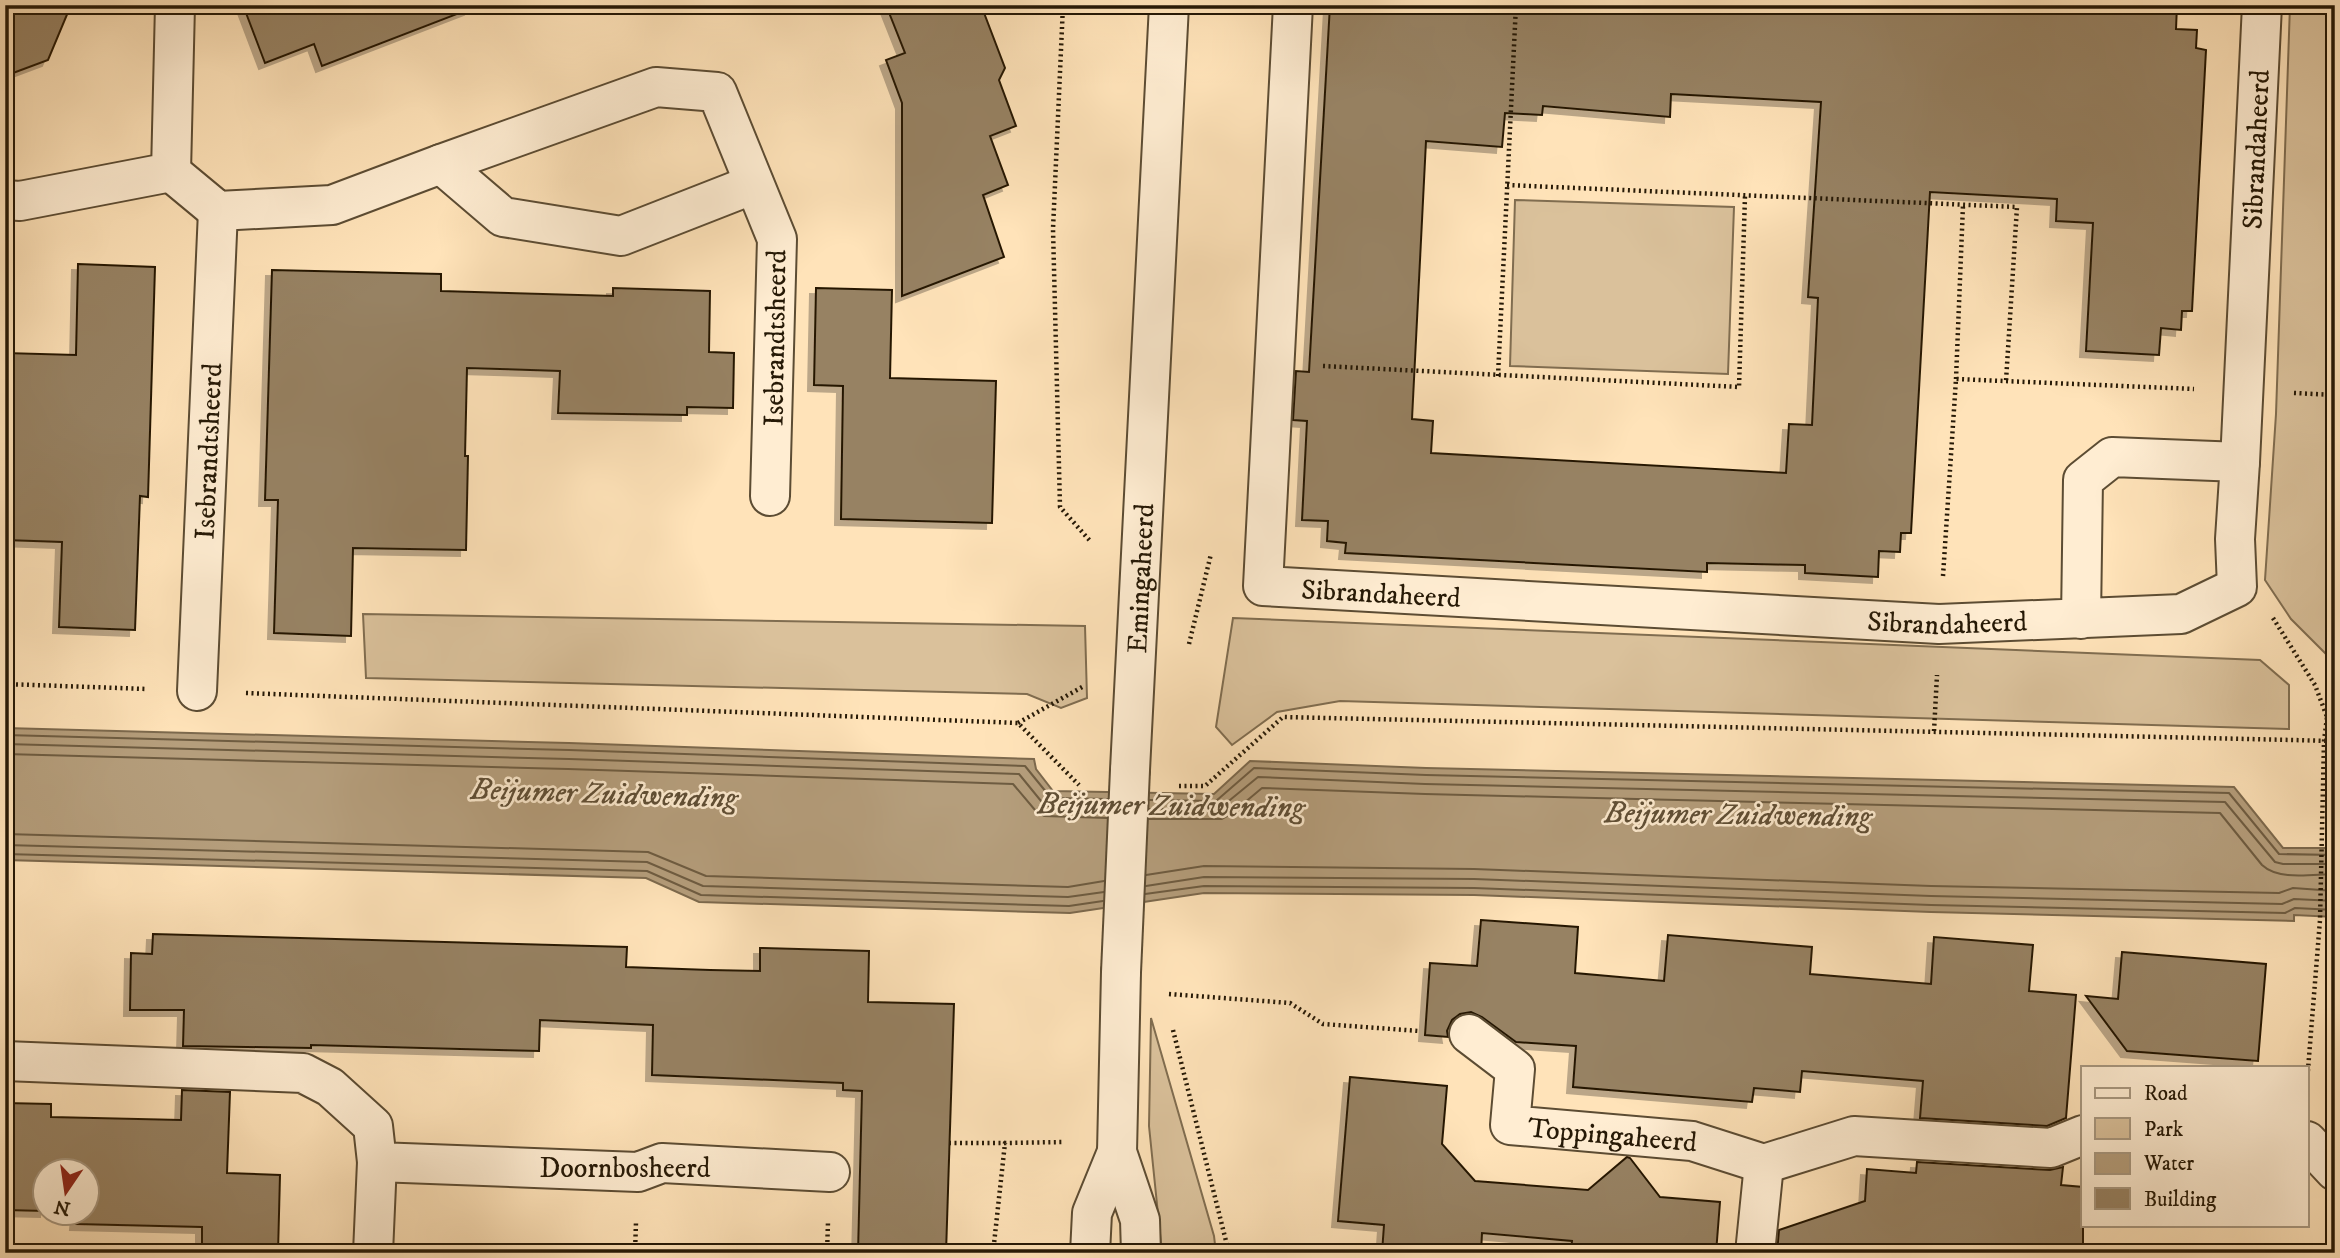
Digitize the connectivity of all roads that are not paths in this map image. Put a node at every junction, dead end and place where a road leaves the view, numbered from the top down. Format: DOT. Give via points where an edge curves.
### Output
graph roads {
  1 [pos="175,5"];
  2 [pos="1169,5"];
  3 [pos="1293,5"];
  4 [pos="2262,5"];
  5 [pos="440,164"];
  6 [pos="171,172"];
  7 [pos="754,184"];
  8 [pos="5,201"];
  9 [pos="218,211"];
  10 [pos="2240,462"];
  11 [pos="770,496"];
  12 [pos="2081,619"];
  13 [pos="197,691"];
  14 [pos="1469,1034"];
  15 [pos="5,1061"];
  16 [pos="2081,1136"];
  17 [pos="2308,1142"];
  18 [pos="1117,1152"];
  19 [pos="377,1162"];
  20 [pos="1764,1164"];
  21 [pos="2335,1171"];
  22 [pos="830,1172"];
  23 [pos="373,1253"];
  24 [pos="1090,1253"];
  25 [pos="1141,1253"];
  26 [pos="1755,1253"];
  1 -- 6 [label="street"];
  2 -- 18 [label="street, Emingaheerd, bridge" via="1130,770"];
  3 -- 12 [label="street, Sibrandaheerd" via="1263,586 1939,624"];
  4 -- 10 [label="street, Sibrandaheerd"];
  5 -- 7 [label="street" via="503,217 621,236"];
  5 -- 7 [label="street, Isebrandtsheerd" via="656,87 717,92"];
  5 -- 9 [label="street, Isebrandtsheerd" via="332,205"];
  6 -- 8 [label="street"];
  6 -- 9 [label="street"];
  7 -- 11 [label="street, Isebrandtsheerd" via="777,239"];
  9 -- 13 [label="street, Isebrandtsheerd"];
  10 -- 12 [label="street, Sibrandaheerd" via="2237,587 2180,614"];
  10 -- 12 [label="street" via="2112,457 2083,480"];
  14 -- 20 [label="street, Toppingaheerd" via="1515,1069 1510,1125 1692,1141"];
  15 -- 19 [label="street" via="303,1073 330,1087 373,1126"];
  16 -- 20 [label="street" via="2051,1148 1854,1136"];
  17 -- 21 [label="street"];
  18 -- 24 [label="street, Emingaheerd" via="1092,1213"];
  18 -- 25 [label="street, Emingaheerd" via="1140,1220"];
  19 -- 22 [label="street, Doornbosheerd" via="638,1172 662,1163"];
  19 -- 23 [label="street"];
  20 -- 26 [label="street"];
}
